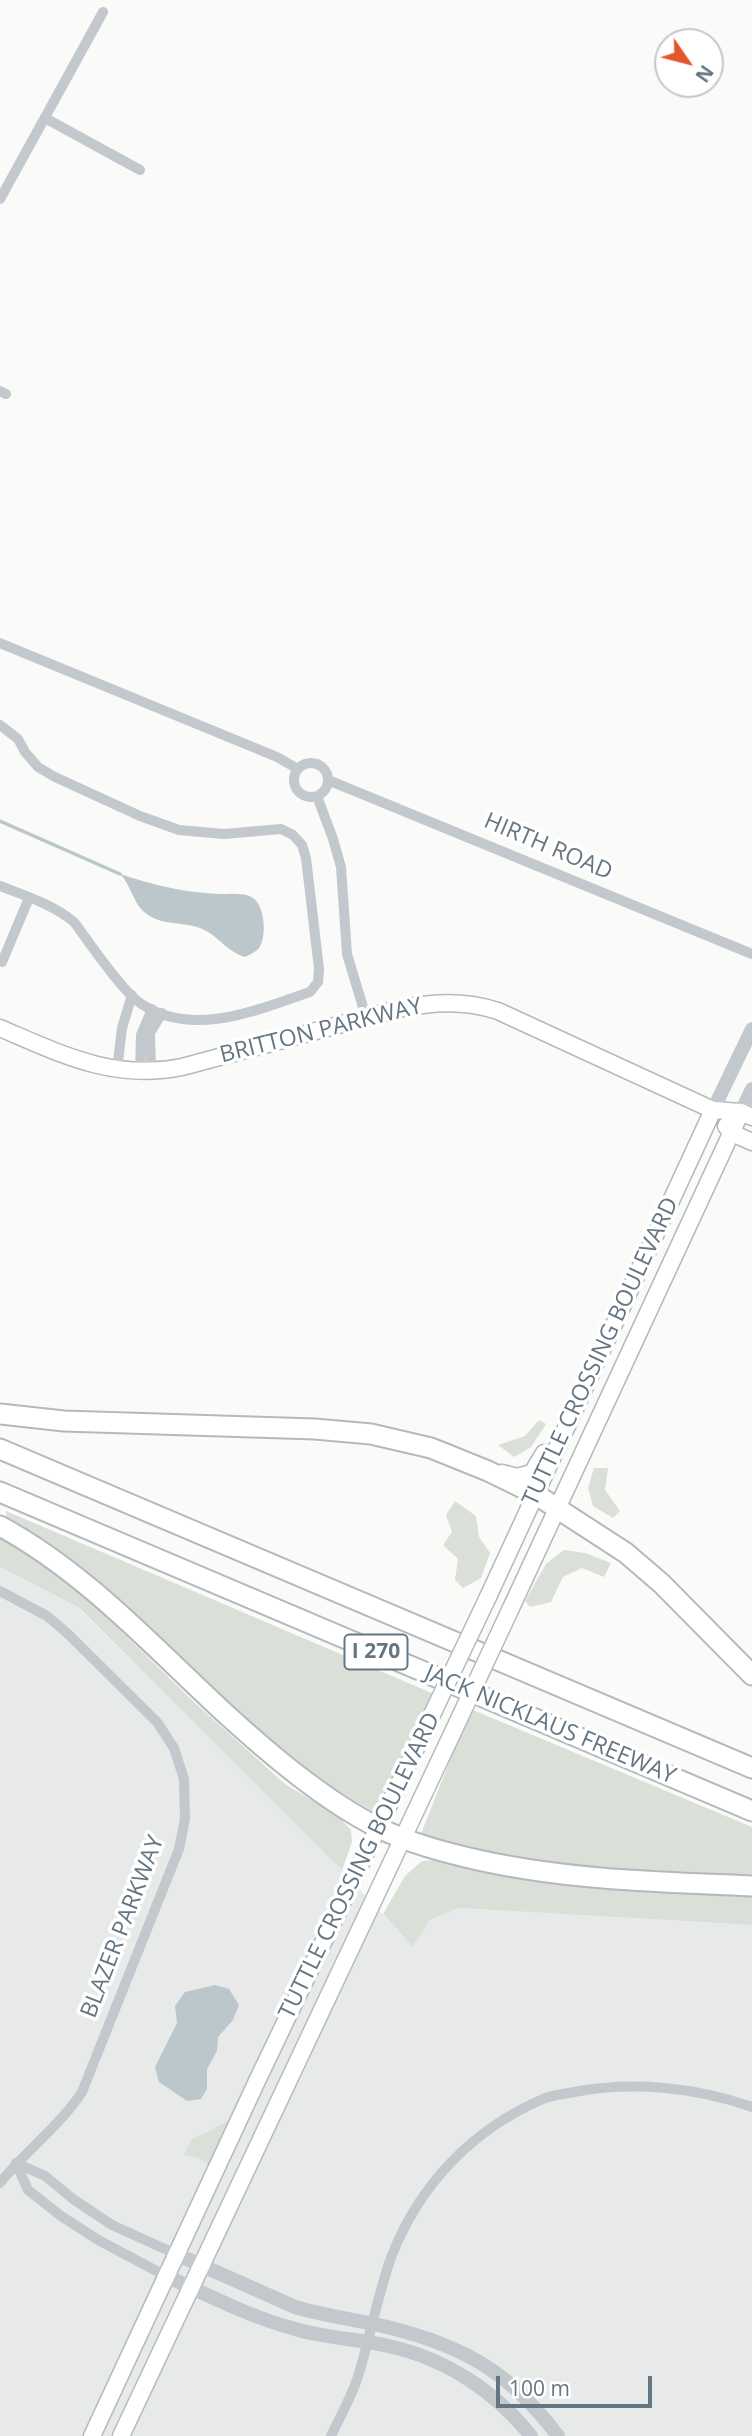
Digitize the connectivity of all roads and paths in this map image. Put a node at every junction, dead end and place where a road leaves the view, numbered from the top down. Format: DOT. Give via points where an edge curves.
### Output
graph roads {
  1 [pos="103,12"];
  2 [pos="45,118"];
  3 [pos="140,170"];
  4 [pos="0,199"];
  5 [pos="0,643"];
  6 [pos="0,725"];
  7 [pos="298,769"];
  8 [pos="328,780"];
  9 [pos="317,796"];
  10 [pos="0,886"];
  11 [pos="29,898"];
  12 [pos="752,954"];
  13 [pos="2,962"];
  14 [pos="132,995"];
  15 [pos="157,1011"];
  16 [pos="366,1017"];
  17 [pos="0,1028"];
  18 [pos="122,1028"];
  19 [pos="752,1029"];
  20 [pos="146,1032"];
  21 [pos="117,1071"];
  22 [pos="146,1072"];
  23 [pos="752,1089"];
  24 [pos="713,1110"];
  25 [pos="747,1115"];
  26 [pos="732,1133"];
  27 [pos="752,1142"];
  28 [pos="581,1395"];
  29 [pos="0,1414"];
  30 [pos="0,1449"];
  31 [pos="488,1471"];
  32 [pos="0,1492"];
  33 [pos="535,1494"];
  34 [pos="558,1508"];
  35 [pos="0,1526"];
  36 [pos="0,1591"];
  37 [pos="752,1675"];
  38 [pos="752,1768"];
  39 [pos="752,1811"];
  40 [pos="378,1827"];
  41 [pos="403,1838"];
  42 [pos="752,1886"];
  43 [pos="752,2107"];
  44 [pos="16,2163"];
  45 [pos="0,2183"];
  46 [pos="176,2254"];
  47 [pos="201,2266"];
  48 [pos="166,2276"];
  49 [pos="191,2287"];
  50 [pos="372,2325"];
  51 [pos="368,2342"];
  52 [pos="92,2436"];
  53 [pos="121,2436"];
  54 [pos="331,2436"];
  55 [pos="531,2436"];
  56 [pos="558,2436"];
  1 -- 2 [label="street"];
  2 -- 3 [label="street"];
  2 -- 4 [label="street"];
  5 -- 7 [label="street"];
  6 -- 15 [label="street" via="18,739 38,767 155,823 224,834 281,829 302,845 319,969 318,982 310,992 207,1021 169,1017"];
  7 -- 8 [label="street" via="316,763 326,770"];
  7 -- 9 [label="street" via="297,789 308,797"];
  8 -- 9 [label="street"];
  8 -- 12 [label="street, HIRTH ROAD"];
  9 -- 16 [label="street" via="341,867 347,954"];
  10 -- 11 [label="street"];
  11 -- 13 [label="street"];
  11 -- 14 [label="street" via="53,906 74,922"];
  14 -- 15 [label="street"];
  14 -- 18 [label="street"];
  15 -- 20 [label="street"];
  16 -- 22 [label="main road, BRITTON PARKWAY" via="182,1067"];
  16 -- 24 [label="main road, BRITTON PARKWAY" via="429,1003 484,1007"];
  17 -- 21 [label="main road, BRITTON PARKWAY" via="76,1060"];
  18 -- 20 [label="street"];
  18 -- 21 [label="street"];
  19 -- 24 [label="street, TUTTLE CROSSING BOULEVARD"];
  20 -- 22 [label="street"];
  21 -- 22 [label="main road, BRITTON PARKWAY"];
  23 -- 25 [label="street, TUTTLE CROSSING BOULEVARD"];
  24 -- 25 [label="main road"];
  24 -- 26 [label="main road"];
  24 -- 28 [label="main road, TUTTLE CROSSING BOULEVARD"];
  25 -- 26 [label="main road, TUTTLE CROSSING BOULEVARD"];
  26 -- 27 [label="main road"];
  26 -- 34 [label="main road, TUTTLE CROSSING BOULEVARD"];
  28 -- 31 [label="main road" via="568,1406 532,1473 517,1477"];
  28 -- 33 [label="main road, TUTTLE CROSSING BOULEVARD"];
  29 -- 31 [label="highway" via="64,1421 371,1434 431,1448"];
  30 -- 38 [label="highway, JACK NICKLAUS FREEWAY / I 270"];
  31 -- 33 [label="highway"];
  32 -- 39 [label="highway, JACK NICKLAUS FREEWAY / I 270"];
  33 -- 34 [label="highway"];
  33 -- 40 [label="main road, TUTTLE CROSSING BOULEVARD, bridge"];
  34 -- 37 [label="highway" via="626,1553"];
  34 -- 41 [label="main road, TUTTLE CROSSING BOULEVARD, bridge"];
  35 -- 40 [label="highway" via="96,1595 274,1755"];
  36 -- 44 [label="street, BLAZER PARKWAY" via="47,1616 157,1721 174,1748 184,1779 180,1849 96,2061 69,2111"];
  40 -- 41 [label="highway"];
  40 -- 46 [label="main road, TUTTLE CROSSING BOULEVARD"];
  41 -- 42 [label="highway" via="435,1850 544,1873"];
  41 -- 47 [label="main road, TUTTLE CROSSING BOULEVARD"];
  43 -- 50 [label="street" via="676,2089 606,2086 545,2098 501,2120 454,2157 417,2207 392,2256"];
  44 -- 45 [label="street, BLAZER PARKWAY"];
  44 -- 46 [label="street" via="45,2176 112,2225"];
  44 -- 48 [label="street" via="28,2190 61,2216"];
  46 -- 47 [label="street"];
  46 -- 48 [label="main road, TUTTLE CROSSING BOULEVARD"];
  47 -- 49 [label="main road, TUTTLE CROSSING BOULEVARD"];
  47 -- 50 [label="street" via="295,2307"];
  48 -- 49 [label="street"];
  48 -- 52 [label="main road, TUTTLE CROSSING BOULEVARD"];
  49 -- 51 [label="street" via="287,2327"];
  49 -- 53 [label="main road, TUTTLE CROSSING BOULEVARD"];
  50 -- 51 [label="street"];
  50 -- 56 [label="street" via="473,2357 510,2383"];
  51 -- 54 [label="street"];
  51 -- 55 [label="street" via="411,2352 462,2374 504,2406"];
}
